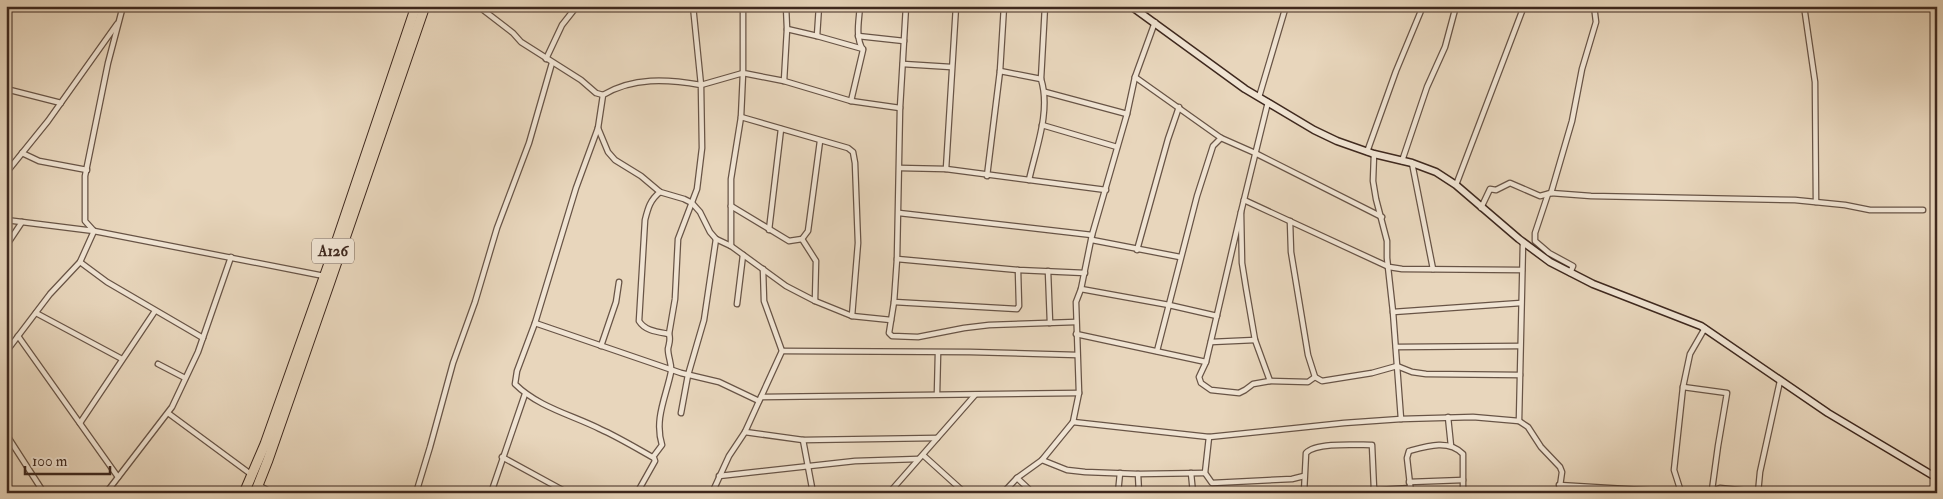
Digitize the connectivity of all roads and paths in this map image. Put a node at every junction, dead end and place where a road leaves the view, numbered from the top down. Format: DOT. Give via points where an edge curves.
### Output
graph roads {
  1 [pos="124,6"];
  2 [pos="416,6"];
  3 [pos="425,6"];
  4 [pos="478,6"];
  5 [pos="577,6"];
  6 [pos="693,6"];
  7 [pos="743,6"];
  8 [pos="786,6"];
  9 [pos="819,6"];
  10 [pos="860,6"];
  11 [pos="906,6"];
  12 [pos="956,6"];
  13 [pos="1004,6"];
  14 [pos="1045,6"];
  15 [pos="1131,6"];
  16 [pos="1286,6"];
  17 [pos="1423,6"];
  18 [pos="1456,6"];
  19 [pos="1524,6"];
  20 [pos="1594,6"];
  21 [pos="1804,6"];
  22 [pos="120,21"];
  23 [pos="1155,22"];
  24 [pos="787,29"];
  25 [pos="817,36"];
  26 [pos="858,36"];
  27 [pos="904,41"];
  28 [pos="863,50"];
  29 [pos="546,58"];
  30 [pos="552,63"];
  31 [pos="904,64"];
  32 [pos="951,67"];
  33 [pos="1000,71"];
  34 [pos="744,73"];
  35 [pos="1135,77"];
  36 [pos="1041,79"];
  37 [pos="784,80"];
  38 [pos="701,85"];
  39 [pos="6,90"];
  40 [pos="1045,92"];
  41 [pos="603,95"];
  42 [pos="1259,97"];
  43 [pos="851,101"];
  44 [pos="62,102"];
  45 [pos="1268,102"];
  46 [pos="1179,107"];
  47 [pos="900,108"];
  48 [pos="1127,114"];
  49 [pos="741,117"];
  50 [pos="1042,125"];
  51 [pos="598,128"];
  52 [pos="781,129"];
  53 [pos="1221,138"];
  54 [pos="820,141"];
  55 [pos="1117,147"];
  56 [pos="22,153"];
  57 [pos="1255,153"];
  58 [pos="1371,153"];
  59 [pos="1402,161"];
  60 [pos="1412,163"];
  61 [pos="900,168"];
  62 [pos="946,169"];
  63 [pos="87,170"];
  64 [pos="6,174"];
  65 [pos="987,176"];
  66 [pos="1029,180"];
  67 [pos="1456,185"];
  68 [pos="1106,190"];
  69 [pos="660,192"];
  70 [pos="1549,193"];
  71 [pos="1244,200"];
  72 [pos="1816,202"];
  73 [pos="692,203"];
  74 [pos="731,206"];
  75 [pos="1481,208"];
  76 [pos="1923,210"];
  77 [pos="1241,212"];
  78 [pos="899,213"];
  79 [pos="1382,218"];
  80 [pos="6,220"];
  81 [pos="1290,221"];
  82 [pos="22,222"];
  83 [pos="769,230"];
  84 [pos="94,231"];
  85 [pos="1092,237"];
  86 [pos="716,239"];
  87 [pos="802,239"];
  88 [pos="1523,242"];
  89 [pos="6,246"];
  90 [pos="731,246"];
  91 [pos="1137,250"];
  92 [pos="743,255"];
  93 [pos="1180,257"];
  94 [pos="232,258"];
  95 [pos="897,259"];
  96 [pos="80,262"];
  97 [pos="1389,267"];
  98 [pos="763,269"];
  99 [pos="1018,270"];
  100 [pos="1433,270"];
  101 [pos="1522,270"];
  102 [pos="1048,271"];
  103 [pos="1085,273"];
  104 [pos="1570,273"];
  105 [pos="324,276"];
  106 [pos="619,282"];
  107 [pos="1081,289"];
  108 [pos="815,301"];
  109 [pos="894,302"];
  110 [pos="1521,303"];
  111 [pos="737,304"];
  112 [pos="1169,305"];
  113 [pos="155,311"];
  114 [pos="36,312"];
  115 [pos="1393,312"];
  116 [pos="852,316"];
  117 [pos="1217,316"];
  118 [pos="891,320"];
  119 [pos="1076,322"];
  120 [pos="535,323"];
  121 [pos="1050,323"];
  122 [pos="1705,328"];
  123 [pos="669,334"];
  124 [pos="1076,334"];
  125 [pos="18,336"];
  126 [pos="203,338"];
  127 [pos="1255,340"];
  128 [pos="1211,342"];
  129 [pos="602,346"];
  130 [pos="1520,346"];
  131 [pos="1396,347"];
  132 [pos="782,351"];
  133 [pos="1157,351"];
  134 [pos="6,352"];
  135 [pos="938,353"];
  136 [pos="1077,355"];
  137 [pos="122,359"];
  138 [pos="1206,362"];
  139 [pos="158,364"];
  140 [pos="1397,366"];
  141 [pos="672,370"];
  142 [pos="688,375"];
  143 [pos="1520,375"];
  144 [pos="1315,377"];
  145 [pos="185,378"];
  146 [pos="1270,381"];
  147 [pos="1780,381"];
  148 [pos="1683,387"];
  149 [pos="1079,393"];
  150 [pos="525,394"];
  151 [pos="937,394"];
  152 [pos="975,395"];
  153 [pos="760,399"];
  154 [pos="168,413"];
  155 [pos="681,413"];
  156 [pos="1448,418"];
  157 [pos="1401,419"];
  158 [pos="1519,421"];
  159 [pos="1073,422"];
  160 [pos="80,423"];
  161 [pos="745,432"];
  162 [pos="6,434"];
  163 [pos="1209,437"];
  164 [pos="937,438"];
  165 [pos="802,440"];
  166 [pos="1451,446"];
  167 [pos="923,455"];
  168 [pos="502,457"];
  169 [pos="653,457"];
  170 [pos="918,459"];
  171 [pos="1042,460"];
  172 [pos="806,466"];
  173 [pos="1120,473"];
  174 [pos="1191,473"];
  175 [pos="1205,473"];
  176 [pos="1138,474"];
  177 [pos="252,475"];
  178 [pos="719,476"];
  179 [pos="1304,476"];
  180 [pos="118,477"];
  181 [pos="1017,478"];
  182 [pos="1937,478"];
  183 [pos="1463,480"];
  184 [pos="1560,485"];
  185 [pos="1410,488"];
  186 [pos="256,489"];
  187 [pos="1374,489"];
  188 [pos="1595,490"];
  189 [pos="1712,490"];
  190 [pos="560,491"];
  191 [pos="1642,492"];
  192 [pos="1681,492"];
  193 [pos="1758,492"];
  194 [pos="44,493"];
  195 [pos="106,493"];
  196 [pos="244,493"];
  197 [pos="273,493"];
  198 [pos="416,493"];
  199 [pos="491,493"];
  200 [pos="568,493"];
  201 [pos="637,493"];
  202 [pos="712,493"];
  203 [pos="813,493"];
  204 [pos="889,493"];
  205 [pos="965,493"];
  206 [pos="1003,493"];
  207 [pos="1033,493"];
  208 [pos="1118,493"];
  209 [pos="1138,493"];
  210 [pos="1193,493"];
  211 [pos="1304,493"];
  212 [pos="1364,493"];
  213 [pos="1463,493"];
  214 [pos="1559,493"];
  215 [pos="1692,493"];
  216 [pos="1706,493"];
  1 -- 22 [label="street"];
  2 -- 105 [label="highway, A126"];
  3 -- 186 [label="highway, A126"];
  4 -- 29 [label="street"];
  5 -- 29 [label="street" via="562,25"];
  6 -- 38 [label="street"];
  7 -- 34 [label="street"];
  8 -- 24 [label="street"];
  9 -- 25 [label="street"];
  10 -- 26 [label="street"];
  11 -- 27 [label="street"];
  12 -- 32 [label="street"];
  13 -- 33 [label="street"];
  14 -- 36 [label="street"];
  15 -- 23 [label="street"];
  16 -- 42 [label="street"];
  17 -- 58 [label="street" via="1396,71"];
  18 -- 59 [label="street" via="1445,47 1427,86"];
  19 -- 67 [label="street"];
  20 -- 70 [label="street" via="1596,22 1582,69 1572,121"];
  21 -- 72 [label="street" via="1815,82"];
  22 -- 44 [label="street"];
  22 -- 63 [label="street" via="108,63"];
  23 -- 35 [label="street"];
  23 -- 42 [label="street"];
  24 -- 25 [label="street"];
  24 -- 37 [label="street"];
  25 -- 28 [label="street"];
  26 -- 27 [label="street"];
  26 -- 28 [label="street"];
  27 -- 31 [label="street"];
  28 -- 43 [label="street"];
  29 -- 30 [label="street"];
  30 -- 41 [label="street"];
  30 -- 198 [label="street" via="529,143 453,363"];
  31 -- 32 [label="street"];
  31 -- 47 [label="street"];
  32 -- 62 [label="street"];
  33 -- 36 [label="street"];
  33 -- 65 [label="street"];
  34 -- 37 [label="street"];
  34 -- 38 [label="street"];
  34 -- 49 [label="street"];
  35 -- 46 [label="street"];
  35 -- 48 [label="street"];
  36 -- 40 [label="street"];
  37 -- 43 [label="street"];
  38 -- 41 [label="street" via="640,82 617,87"];
  38 -- 73 [label="street" via="702,148"];
  39 -- 44 [label="street"];
  40 -- 48 [label="street"];
  40 -- 50 [label="street"];
  41 -- 51 [label="street"];
  42 -- 45 [label="street"];
  43 -- 47 [label="street"];
  44 -- 56 [label="street"];
  45 -- 57 [label="street"];
  45 -- 58 [label="street" via="1337,142"];
  46 -- 53 [label="street"];
  46 -- 91 [label="street"];
  47 -- 61 [label="street"];
  48 -- 55 [label="street"];
  49 -- 52 [label="street"];
  49 -- 74 [label="street" via="731,179"];
  50 -- 55 [label="street"];
  50 -- 66 [label="street"];
  51 -- 69 [label="street" via="615,160"];
  51 -- 120 [label="street"];
  52 -- 54 [label="street"];
  52 -- 83 [label="street"];
  53 -- 57 [label="street"];
  53 -- 93 [label="street" via="1213,146"];
  54 -- 87 [label="street" via="808,231"];
  54 -- 116 [label="street" via="853,152 858,243"];
  55 -- 68 [label="street"];
  56 -- 63 [label="street" via="39,161"];
  56 -- 64 [label="street"];
  57 -- 71 [label="street"];
  57 -- 79 [label="street"];
  58 -- 59 [label="street"];
  58 -- 79 [label="street" via="1373,182"];
  59 -- 60 [label="street"];
  60 -- 67 [label="street" via="1436,172"];
  60 -- 100 [label="street"];
  61 -- 62 [label="street"];
  61 -- 78 [label="street"];
  62 -- 65 [label="street"];
  63 -- 84 [label="street" via="85,221"];
  65 -- 66 [label="street"];
  66 -- 68 [label="street"];
  67 -- 75 [label="street"];
  68 -- 85 [label="street"];
  69 -- 73 [label="street"];
  69 -- 123 [label="street" via="653,197 645,220 639,321 650,330"];
  70 -- 72 [label="street"];
  70 -- 75 [label="street" via="1540,196 1510,183 1496,190 1490,189"];
  70 -- 104 [label="street" via="1535,241 1573,266"];
  71 -- 77 [label="street"];
  71 -- 81 [label="street"];
  72 -- 76 [label="street" via="1870,210"];
  73 -- 86 [label="street"];
  73 -- 123 [label="street" via="678,239"];
  74 -- 83 [label="street"];
  74 -- 90 [label="street"];
  75 -- 88 [label="street"];
  77 -- 117 [label="street"];
  77 -- 127 [label="street" via="1242,263"];
  78 -- 85 [label="street"];
  78 -- 95 [label="street"];
  79 -- 97 [label="street"];
  80 -- 82 [label="street"];
  81 -- 97 [label="street"];
  81 -- 144 [label="street" via="1308,355"];
  82 -- 84 [label="street"];
  82 -- 89 [label="street"];
  83 -- 87 [label="street" via="789,241"];
  84 -- 94 [label="street"];
  84 -- 96 [label="street"];
  85 -- 91 [label="street"];
  85 -- 103 [label="street"];
  86 -- 90 [label="street"];
  86 -- 142 [label="street" via="704,320"];
  87 -- 108 [label="street" via="816,261"];
  88 -- 101 [label="street"];
  88 -- 104 [label="street"];
  90 -- 92 [label="street"];
  91 -- 93 [label="street"];
  92 -- 98 [label="street"];
  92 -- 111 [label="street"];
  93 -- 112 [label="street"];
  94 -- 105 [label="street"];
  94 -- 126 [label="street"];
  95 -- 99 [label="street"];
  95 -- 109 [label="street"];
  96 -- 113 [label="street"];
  96 -- 114 [label="street"];
  97 -- 100 [label="street"];
  97 -- 115 [label="street"];
  98 -- 108 [label="street"];
  98 -- 132 [label="street" via="764,300"];
  99 -- 102 [label="street"];
  99 -- 109 [label="street" via="1017,309"];
  100 -- 101 [label="street"];
  101 -- 110 [label="street"];
  102 -- 103 [label="street"];
  102 -- 121 [label="street"];
  103 -- 107 [label="street"];
  104 -- 122 [label="street"];
  105 -- 177 [label="highway, A126"];
  106 -- 129 [label="street"];
  107 -- 112 [label="street"];
  107 -- 119 [label="street" via="1076,302"];
  108 -- 116 [label="street"];
  109 -- 118 [label="street"];
  110 -- 115 [label="street"];
  110 -- 130 [label="street"];
  112 -- 117 [label="street"];
  112 -- 133 [label="street"];
  113 -- 126 [label="street"];
  113 -- 137 [label="street"];
  114 -- 125 [label="street"];
  114 -- 137 [label="street"];
  115 -- 131 [label="street"];
  116 -- 118 [label="street"];
  117 -- 128 [label="street"];
  118 -- 121 [label="street" via="889,333 892,336 918,337 964,328"];
  119 -- 121 [label="street"];
  119 -- 124 [label="street"];
  120 -- 129 [label="street"];
  120 -- 150 [label="street" via="517,371 516,384"];
  122 -- 147 [label="street"];
  122 -- 148 [label="street" via="1690,354"];
  123 -- 141 [label="street"];
  124 -- 133 [label="street"];
  124 -- 136 [label="street"];
  125 -- 134 [label="street"];
  125 -- 160 [label="street"];
  126 -- 145 [label="street"];
  127 -- 128 [label="street"];
  127 -- 146 [label="street"];
  128 -- 138 [label="street"];
  129 -- 141 [label="street"];
  130 -- 131 [label="street"];
  130 -- 143 [label="street"];
  131 -- 140 [label="street"];
  132 -- 135 [label="street"];
  132 -- 153 [label="street"];
  133 -- 138 [label="street"];
  135 -- 136 [label="street"];
  135 -- 151 [label="street"];
  136 -- 149 [label="street"];
  137 -- 160 [label="street"];
  138 -- 146 [label="street" via="1199,377 1201,383 1211,390 1239,392 1253,384"];
  139 -- 145 [label="street"];
  140 -- 143 [label="street" via="1426,374"];
  140 -- 144 [label="street" via="1322,381"];
  140 -- 157 [label="street"];
  141 -- 142 [label="street"];
  141 -- 169 [label="street" via="660,412 662,445"];
  142 -- 153 [label="street" via="719,382"];
  142 -- 155 [label="street"];
  143 -- 158 [label="street"];
  144 -- 146 [label="street" via="1308,382"];
  145 -- 154 [label="street"];
  147 -- 182 [label="street"];
  147 -- 193 [label="street"];
  148 -- 189 [label="street" via="1727,393"];
  148 -- 192 [label="street" via="1674,464"];
  149 -- 152 [label="street"];
  149 -- 159 [label="street"];
  150 -- 168 [label="street"];
  150 -- 169 [label="street" via="600,428"];
  151 -- 152 [label="street"];
  151 -- 153 [label="street"];
  152 -- 164 [label="street"];
  153 -- 161 [label="street"];
  154 -- 177 [label="street"];
  154 -- 180 [label="street"];
  156 -- 157 [label="street"];
  156 -- 158 [label="street"];
  156 -- 166 [label="street"];
  157 -- 163 [label="street"];
  158 -- 184 [label="street" via="1528,427 1560,467"];
  159 -- 163 [label="street"];
  159 -- 171 [label="street"];
  160 -- 180 [label="street"];
  161 -- 165 [label="street"];
  161 -- 178 [label="street"];
  162 -- 194 [label="street"];
  163 -- 175 [label="street"];
  164 -- 165 [label="street"];
  164 -- 167 [label="street"];
  165 -- 172 [label="street"];
  166 -- 183 [label="street" via="1463,454"];
  166 -- 185 [label="street" via="1426,446 1409,451"];
  167 -- 170 [label="street"];
  167 -- 205 [label="street"];
  168 -- 190 [label="street"];
  168 -- 199 [label="street"];
  169 -- 201 [label="street" via="655,461"];
  170 -- 172 [label="street"];
  170 -- 204 [label="street"];
  171 -- 173 [label="street" via="1066,470"];
  171 -- 181 [label="street"];
  172 -- 178 [label="street"];
  172 -- 203 [label="street"];
  173 -- 176 [label="street"];
  173 -- 208 [label="street"];
  174 -- 175 [label="street"];
  174 -- 176 [label="street"];
  174 -- 210 [label="street"];
  175 -- 179 [label="street" via="1212,483"];
  176 -- 209 [label="street"];
  177 -- 196 [label="highway, A126"];
  178 -- 202 [label="street"];
  179 -- 187 [label="street" via="1306,453 1312,448 1372,445"];
  179 -- 211 [label="street"];
  180 -- 195 [label="street"];
  181 -- 206 [label="street"];
  181 -- 207 [label="street"];
  183 -- 185 [label="street"];
  183 -- 213 [label="street"];
  184 -- 188 [label="street"];
  184 -- 214 [label="street"];
  185 -- 187 [label="street"];
  186 -- 197 [label="street"];
  187 -- 212 [label="street"];
  188 -- 191 [label="street"];
  189 -- 193 [label="street"];
  189 -- 216 [label="street"];
  190 -- 200 [label="street"];
  191 -- 192 [label="street"];
  192 -- 215 [label="street"];
}
